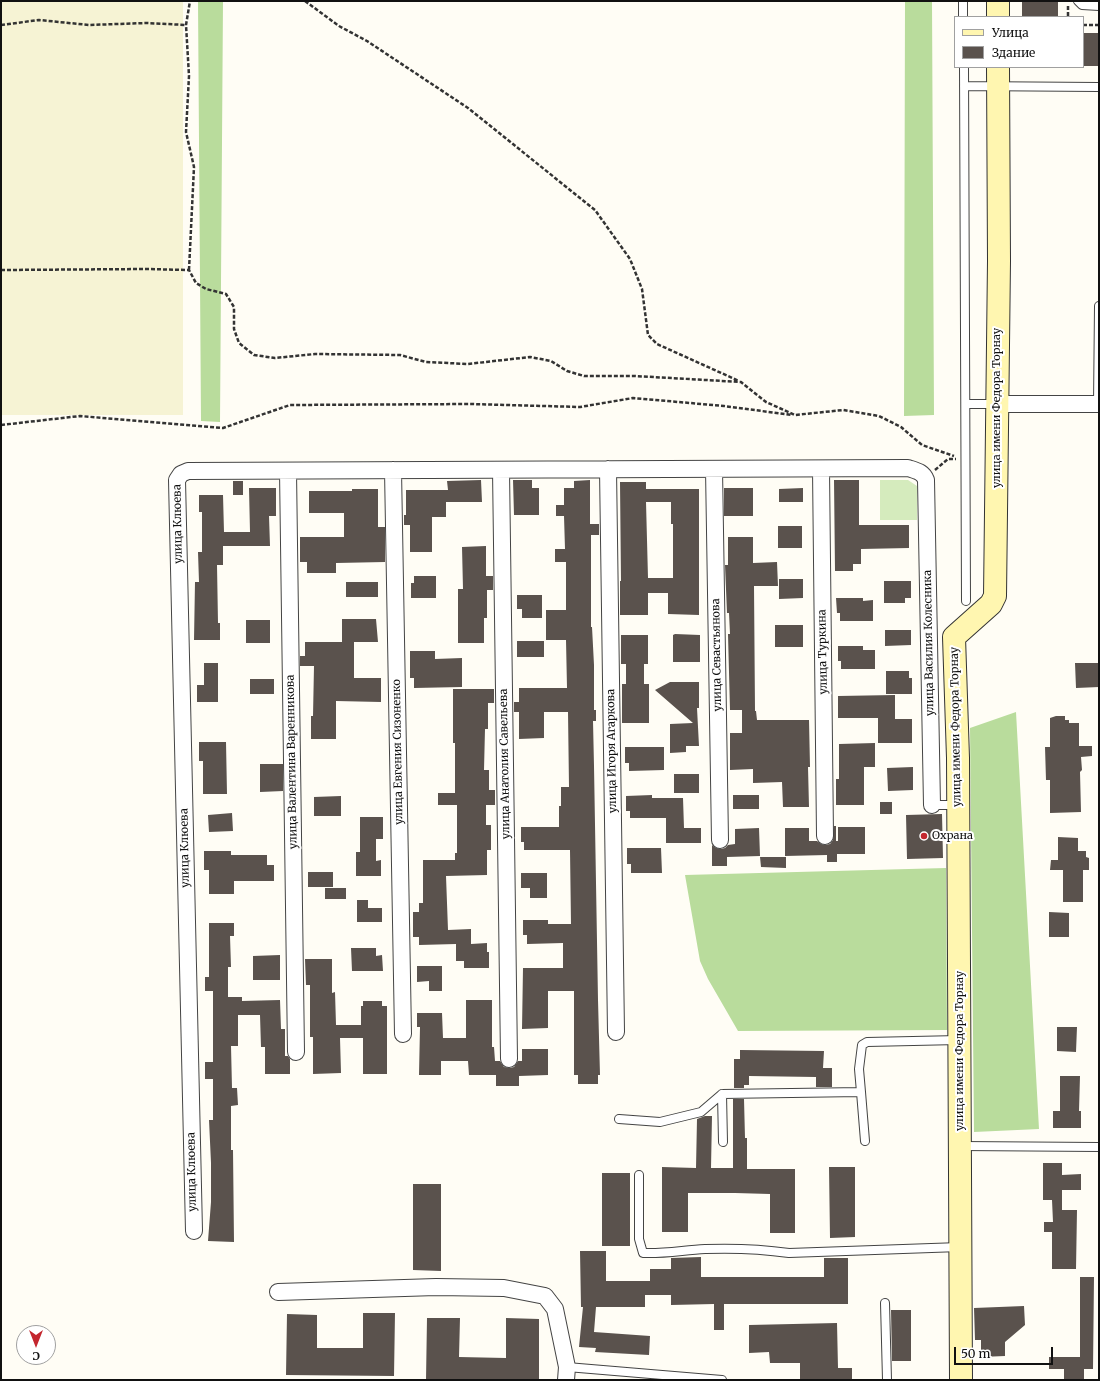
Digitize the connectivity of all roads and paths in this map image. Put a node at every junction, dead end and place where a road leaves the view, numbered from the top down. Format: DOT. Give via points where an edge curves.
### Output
graph roads {
  1 [pos="190,1"];
  2 [pos="305,1"];
  3 [pos="963,1"];
  4 [pos="998,1"];
  5 [pos="1068,1"];
  6 [pos="1078,1"];
  7 [pos="1099,6"];
  8 [pos="963,16"];
  9 [pos="998,16"];
  10 [pos="1068,16"];
  11 [pos="1,25"];
  12 [pos="186,25"];
  13 [pos="1084,25"];
  14 [pos="1099,25"];
  15 [pos="964,68"];
  16 [pos="998,77"];
  17 [pos="964,86"];
  18 [pos="1099,87"];
  19 [pos="1,270"];
  20 [pos="189,270"];
  21 [pos="1099,306"];
  22 [pos="741,382"];
  23 [pos="966,404"];
  24 [pos="997,404"];
  25 [pos="1099,404"];
  26 [pos="795,415"];
  27 [pos="1,424"];
  28 [pos="954,456"];
  29 [pos="966,459"];
  30 [pos="821,468"];
  31 [pos="608,469"];
  32 [pos="714,469"];
  33 [pos="393,470"];
  34 [pos="501,470"];
  35 [pos="288,471"];
  36 [pos="926,479"];
  37 [pos="966,601"];
  38 [pos="932,805"];
  39 [pos="958,805"];
  40 [pos="825,836"];
  41 [pos="720,840"];
  42 [pos="616,1032"];
  43 [pos="403,1034"];
  44 [pos="960,1040"];
  45 [pos="296,1052"];
  46 [pos="510,1059"];
  47 [pos="861,1092"];
  48 [pos="722,1094"];
  49 [pos="619,1120"];
  50 [pos="865,1141"];
  51 [pos="723,1142"];
  52 [pos="960,1146"];
  53 [pos="1099,1147"];
  54 [pos="639,1175"];
  55 [pos="194,1231"];
  56 [pos="961,1247"];
  57 [pos="278,1292"];
  58 [pos="885,1303"];
  59 [pos="567,1374"];
  60 [pos="722,1380"];
  61 [pos="887,1380"];
  62 [pos="961,1380"];
  1 -- 12 [label="path"];
  2 -- 22 [label="path" via="339,26 367,41 468,108 595,210 630,259 642,289 648,335 656,344"];
  3 -- 8 [label="lane"];
  4 -- 9 [label="street"];
  5 -- 10 [label="path"];
  6 -- 7 [label="lane" via="1082,5"];
  11 -- 12 [label="path" via="39,20 89,25 146,22"];
  12 -- 20 [label="path" via="189,76 186,132 194,167"];
  13 -- 14 [label="path"];
  15 -- 17 [label="lane"];
  16 -- 17 [label="lane"];
  16 -- 18 [label="lane"];
  16 -- 24 [label="street, улица имени Федора Торнау"];
  17 -- 23 [label="lane"];
  19 -- 20 [label="path"];
  20 -- 22 [label="path" via="196,283 206,289 226,294 234,307 234,329 239,343 254,355 275,358 315,354 400,355 426,362 468,364 530,357 551,361 567,371 584,376"];
  21 -- 25 [label="lane"];
  22 -- 26 [label="path" via="766,402"];
  23 -- 24 [label="lane"];
  23 -- 29 [label="lane"];
  24 -- 25 [label="street"];
  24 -- 39 [label="street, улица имени Федора Торнау" via="995,596 990,604 954,637"];
  26 -- 27 [label="path" via="633,398 580,407 472,404 290,405 223,428 80,416"];
  26 -- 28 [label="path" via="844,410 879,416 901,427 922,445"];
  29 -- 36 [label="path" via="948,459"];
  29 -- 37 [label="lane"];
  30 -- 32 [label="street"];
  30 -- 36 [label="street" via="908,468 924,474"];
  30 -- 40 [label="street, улица Туркина"];
  31 -- 32 [label="street"];
  31 -- 34 [label="street"];
  31 -- 42 [label="street, улица Игоря Агаркова"];
  32 -- 41 [label="street, улица Севастьянова"];
  33 -- 34 [label="street"];
  33 -- 35 [label="street"];
  33 -- 43 [label="street, улица Евгения Сизоненко"];
  34 -- 46 [label="street, улица Анатолия Савельева"];
  35 -- 45 [label="street, улица Валентина Варенникова"];
  35 -- 55 [label="street, улица Клюева" via="188,471 181,474 177,480"];
  36 -- 38 [label="street, улица Василия Колесника"];
  38 -- 39 [label="lane"];
  39 -- 44 [label="street, улица имени Федора Торнау" via="955,837"];
  44 -- 47 [label="lane" via="868,1042 862,1045 859,1069"];
  44 -- 52 [label="street, улица имени Федора Торнау"];
  47 -- 48 [label="lane"];
  47 -- 50 [label="lane"];
  48 -- 49 [label="lane" via="701,1112 660,1122"];
  48 -- 51 [label="lane"];
  52 -- 53 [label="lane"];
  52 -- 56 [label="street, улица имени Федора Торнау"];
  54 -- 56 [label="lane" via="639,1239 643,1253 661,1254 704,1249 763,1249 789,1253"];
  56 -- 62 [label="street, улица имени Федора Торнау"];
  57 -- 59 [label="street" via="436,1287 504,1288 545,1296 555,1309"];
  58 -- 61 [label="lane"];
  59 -- 60 [label="lane"];
}
